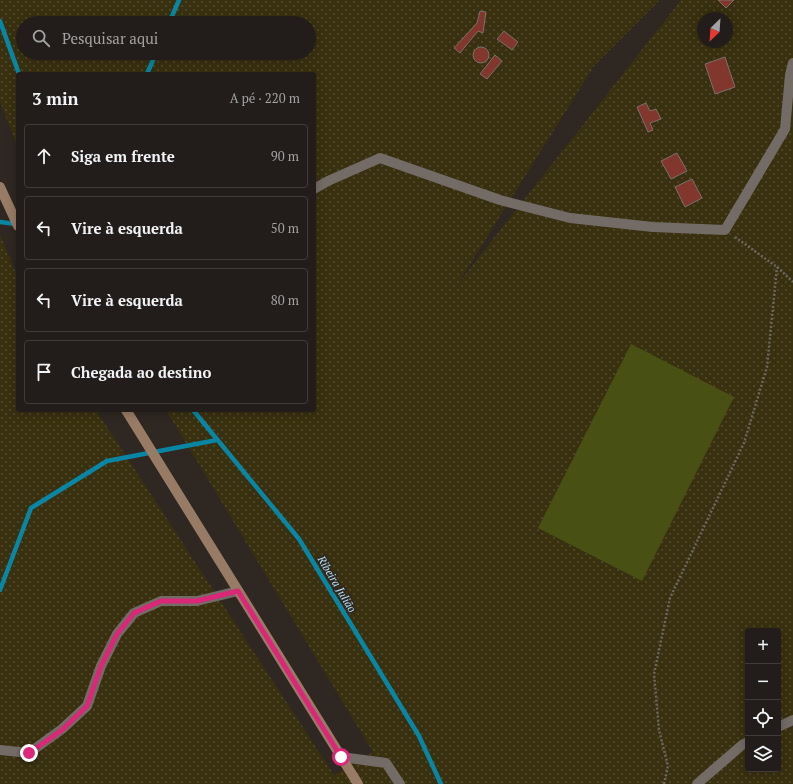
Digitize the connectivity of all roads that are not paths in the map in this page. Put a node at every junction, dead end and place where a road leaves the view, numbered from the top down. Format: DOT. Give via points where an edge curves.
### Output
graph roads {
  1 [pos="793,63"];
  2 [pos="0,187"];
  3 [pos="316,188"];
  4 [pos="16,222"];
  5 [pos="127,412"];
  6 [pos="238,591"];
  7 [pos="793,720"];
  8 [pos="781,726"];
  9 [pos="745,744"];
  10 [pos="0,750"];
  11 [pos="341,757"];
  12 [pos="358,784"];
  13 [pos="400,784"];
  14 [pos="697,784"];
  1 -- 3 [label="street" via="785,129 725,230 654,227 570,218 500,200 380,158"];
  2 -- 4 [label="main road"];
  5 -- 6 [label="main road"];
  6 -- 10 [label="street" via="197,601 161,601 134,613 117,634 101,666 87,706 62,730 29,753"];
  6 -- 11 [label="main road"];
  7 -- 8 [label="street"];
  9 -- 14 [label="street"];
  11 -- 12 [label="main road"];
  11 -- 13 [label="street" via="386,763"];
}
